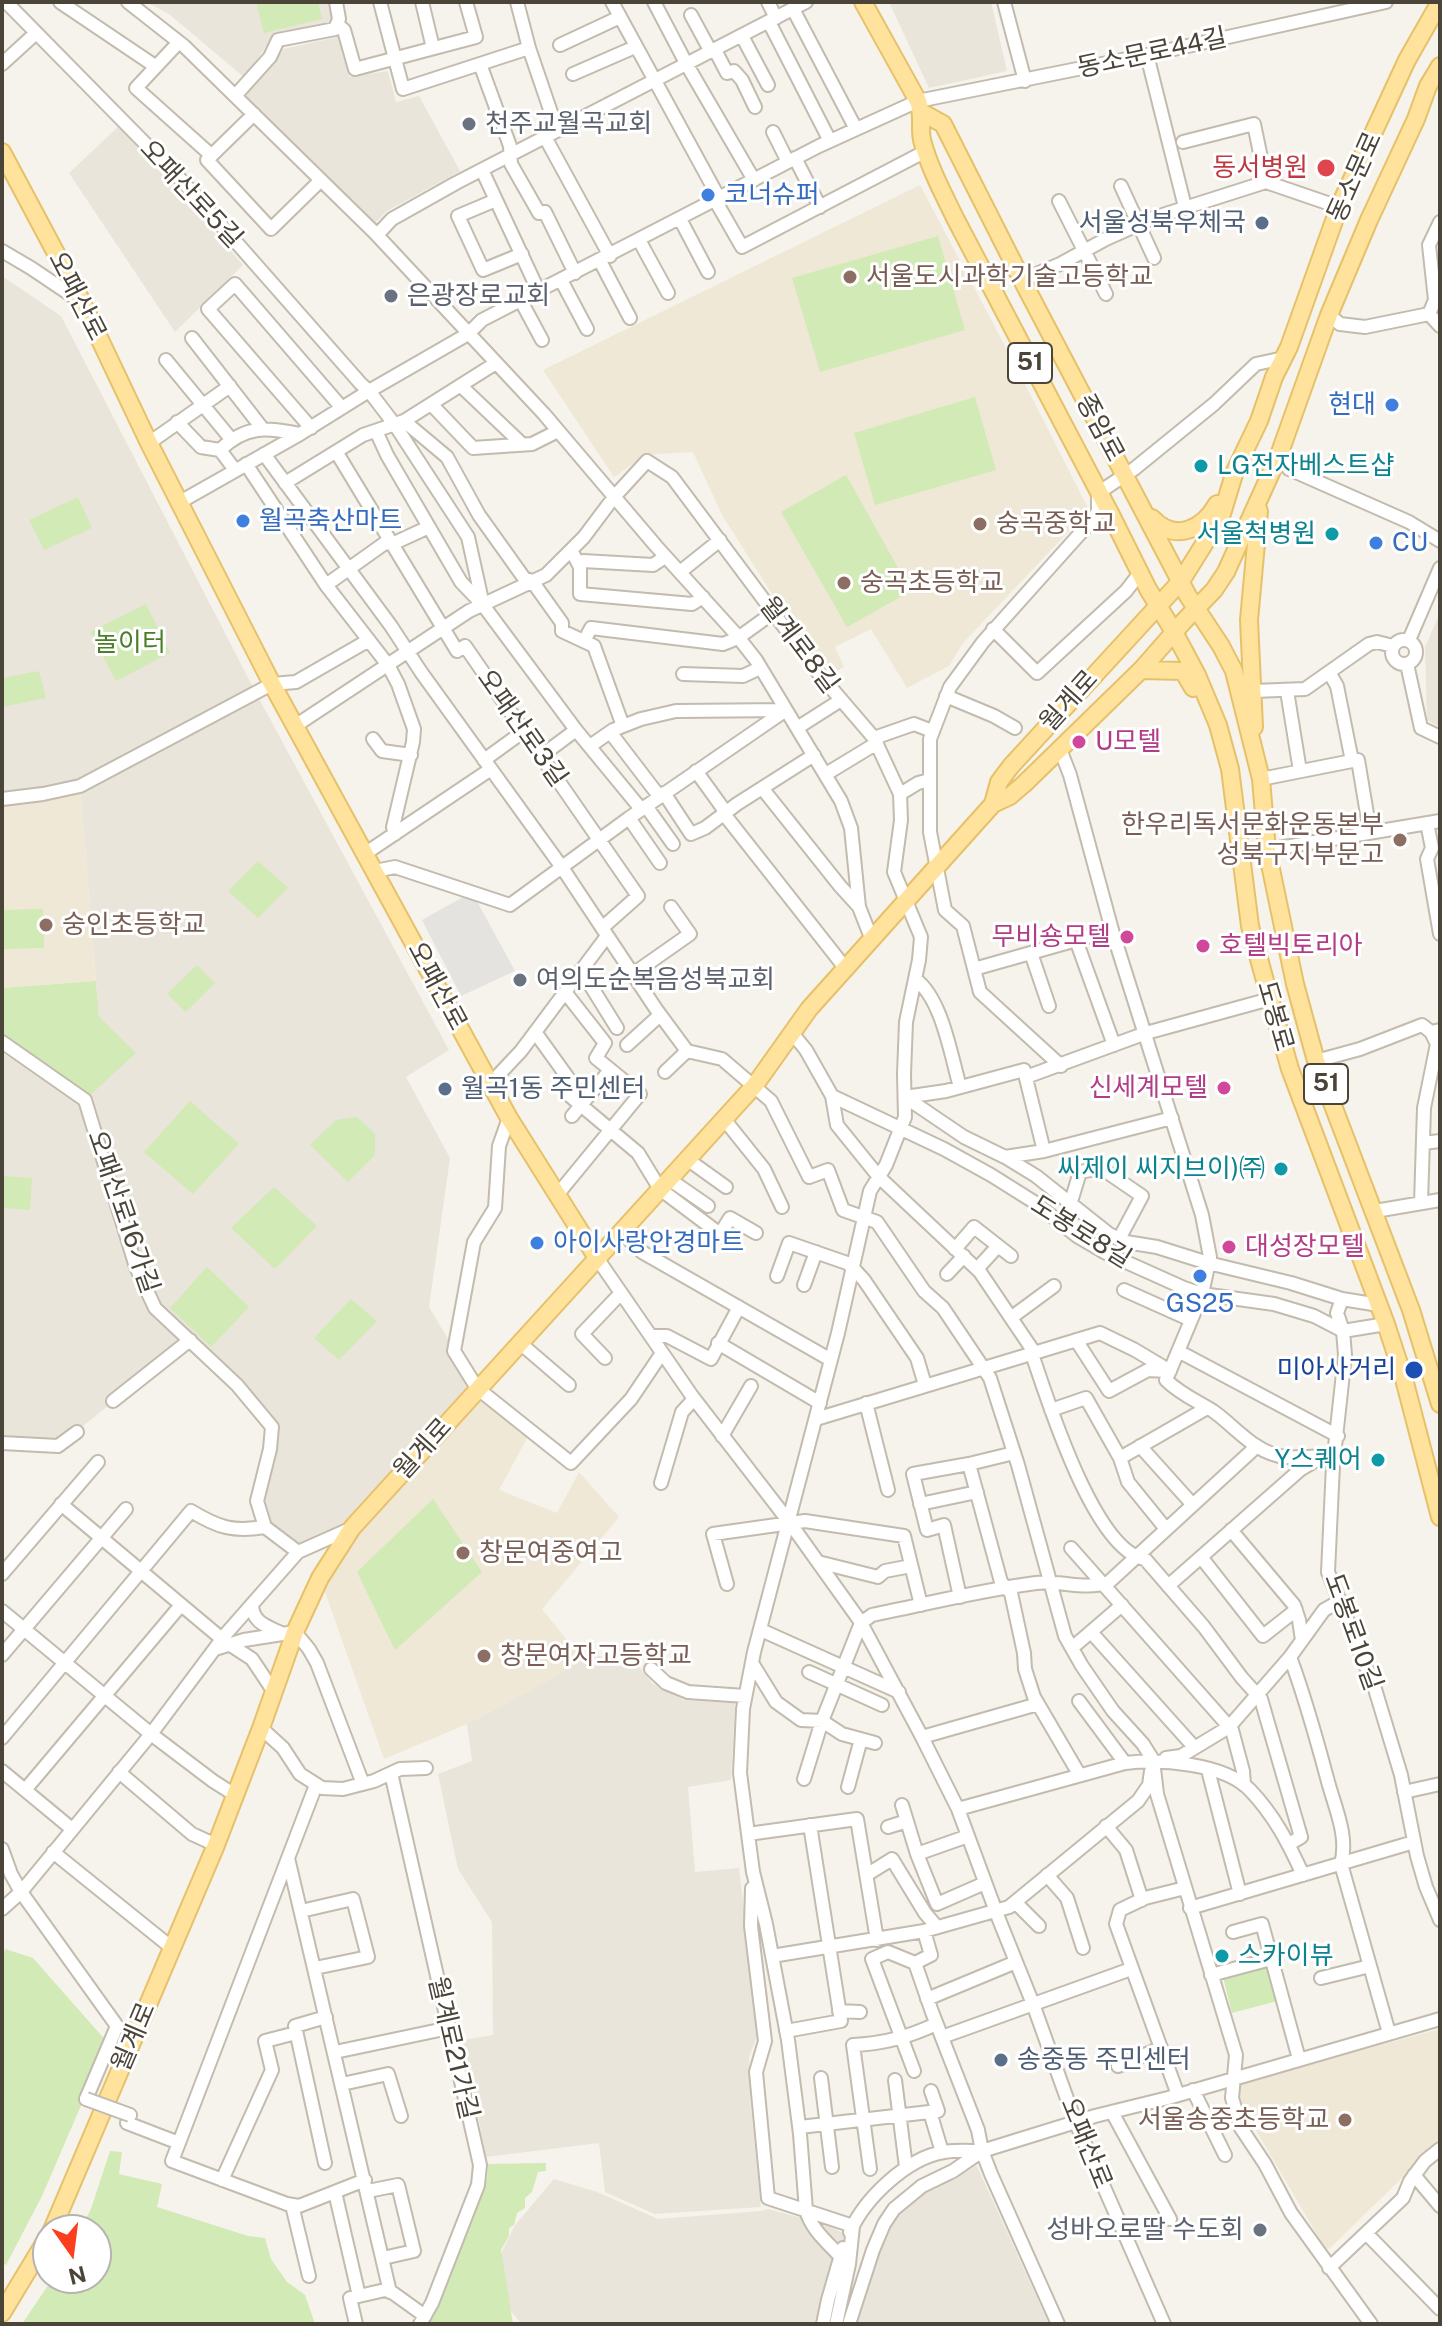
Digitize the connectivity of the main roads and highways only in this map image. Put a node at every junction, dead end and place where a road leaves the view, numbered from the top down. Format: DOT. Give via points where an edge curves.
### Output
graph roads {
  1 [pos="863,2"];
  2 [pos="1434,4"];
  3 [pos="1440,66"];
  4 [pos="920,107"];
  5 [pos="2,152"];
  6 [pos="1235,471"];
  7 [pos="1261,496"];
  8 [pos="1146,511"];
  9 [pos="1181,581"];
  10 [pos="1157,606"];
  11 [pos="1197,609"];
  12 [pos="1174,632"];
  13 [pos="1141,670"];
  14 [pos="1255,753"];
  15 [pos="1230,769"];
  16 [pos="993,804"];
  17 [pos="597,1258"];
  18 [pos="1440,1404"];
  19 [pos="1440,1517"];
  20 [pos="59,2214"];
  21 [pos="32,2263"];
  22 [pos="2,2313"];
  1 -- 4 [label="main road, 종암로 / 51"];
  2 -- 6 [label="main road, 동소문로" via="1339,207 1284,358"];
  3 -- 7 [label="main road, 동소문로" via="1329,315"];
  4 -- 8 [label="main road, 종암로 / 51" via="943,124"];
  4 -- 10 [label="main road, 종암로 / 51" via="921,137 955,218"];
  5 -- 17 [label="main road, 오패산로" via="272,684 509,1118"];
  6 -- 8 [label="main road" via="1209,518 1196,527 1169,530"];
  6 -- 9 [label="main road, 동소문로" via="1221,517"];
  7 -- 11 [label="main road, 동소문로" via="1226,572"];
  7 -- 14 [label="main road" via="1249,620"];
  8 -- 9 [label="main road, 종암로 / 51"];
  9 -- 10 [label="main road, 동소문로"];
  9 -- 11 [label="main road, 도봉로 / 51"];
  10 -- 12 [label="main road, 도봉로 / 51"];
  10 -- 16 [label="main road, 월계로" via="1011,766"];
  11 -- 12 [label="main road, 동소문로"];
  11 -- 14 [label="main road, 도봉로 / 51" via="1234,671"];
  12 -- 13 [label="main road, 월계로"];
  12 -- 15 [label="main road, 도봉로 / 51" via="1218,725"];
  13 -- 15 [label="main road" via="1183,671"];
  13 -- 16 [label="main road, 월계로" via="1010,796"];
  14 -- 18 [label="main road, 도봉로 / 51" via="1267,850 1316,1061 1411,1310"];
  15 -- 19 [label="main road, 도봉로 / 51" via="1250,926 1270,999 1290,1069 1386,1324"];
  16 -- 17 [label="main road, 월계로" via="809,1009 755,1085"];
  17 -- 20 [label="main road, 월계로" via="352,1528 288,1632 274,1692 216,1845"];
  21 -- 22 [label="main road"];
}
